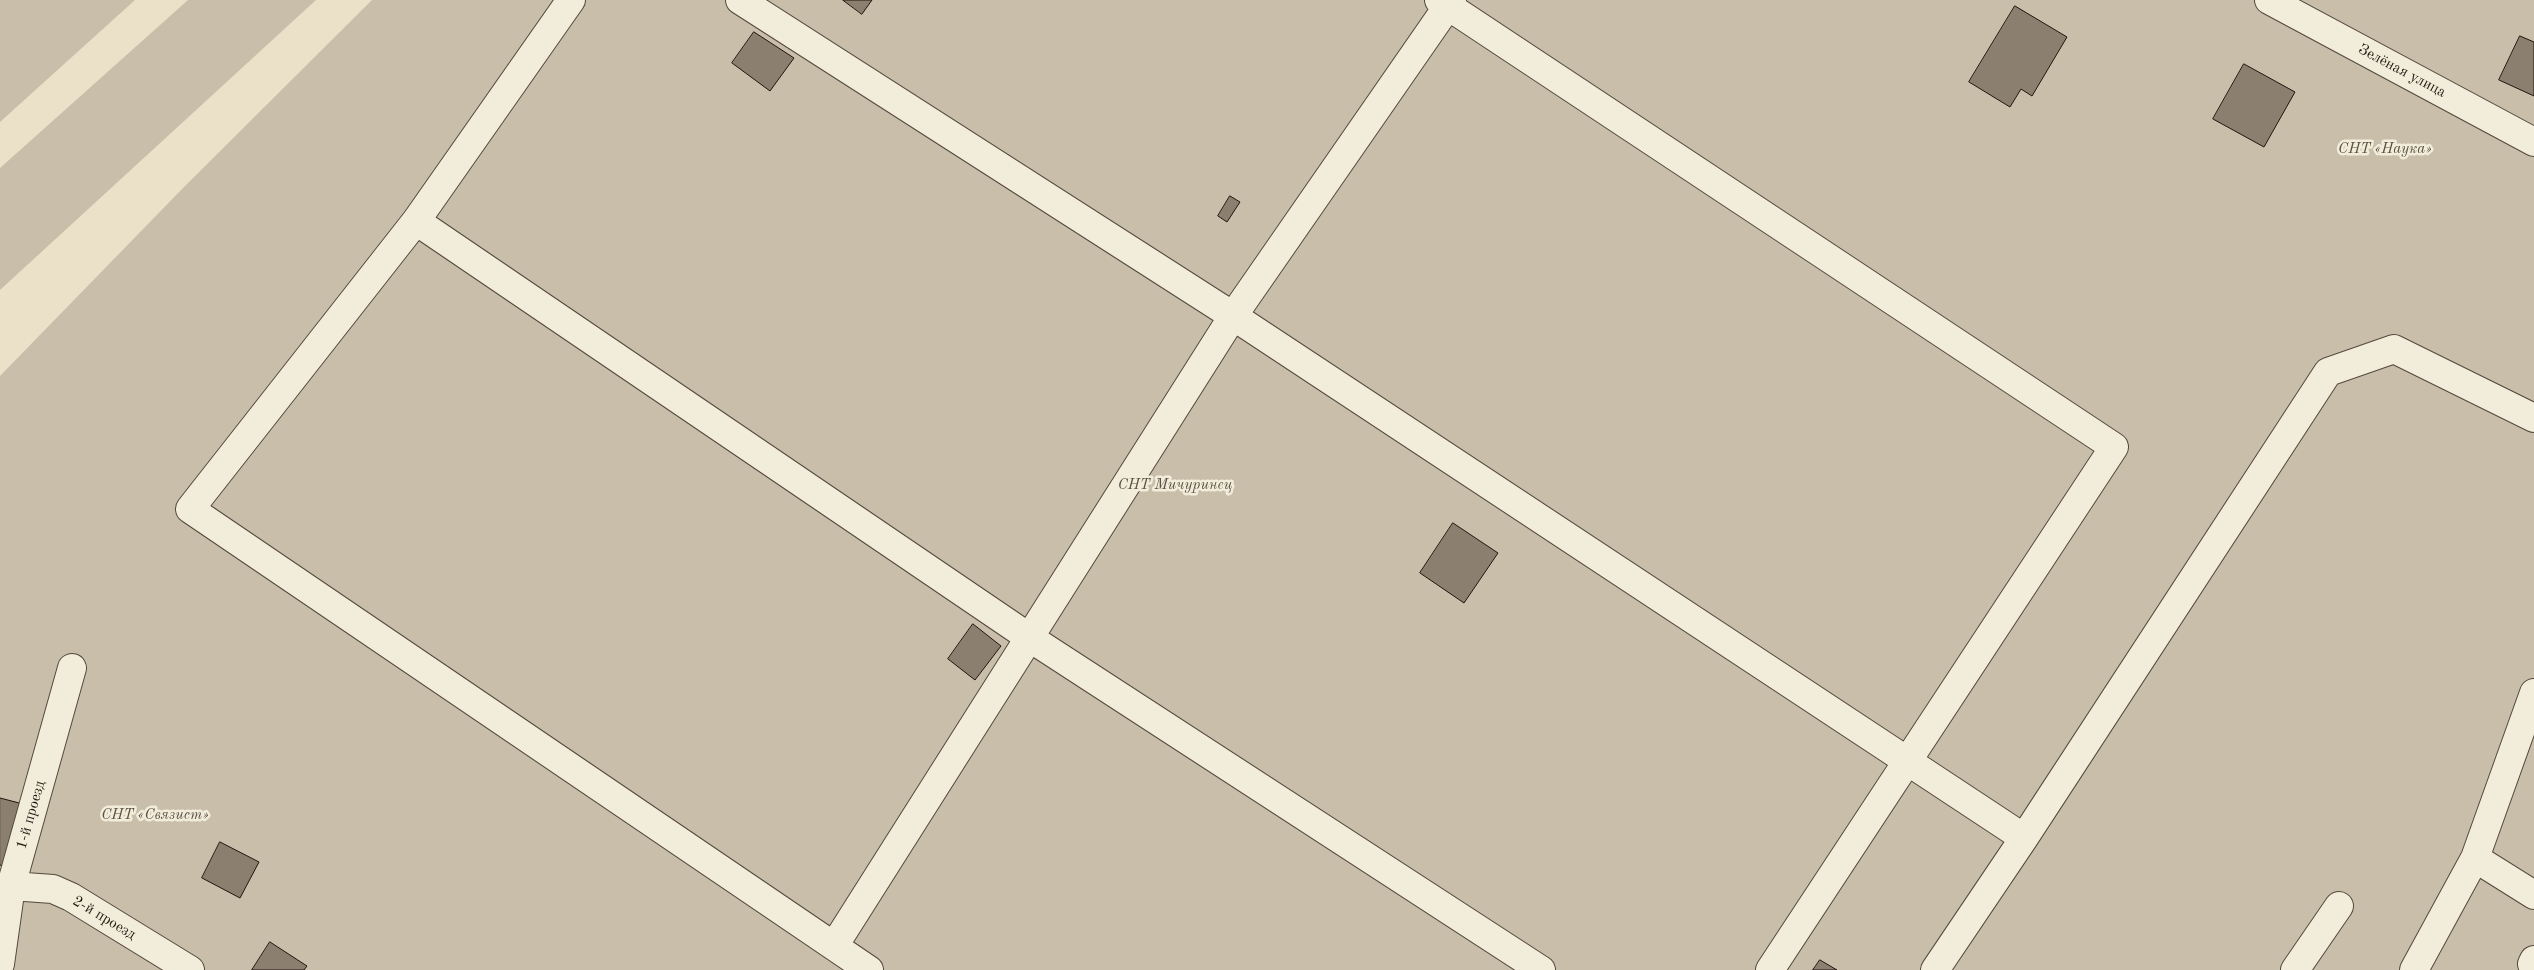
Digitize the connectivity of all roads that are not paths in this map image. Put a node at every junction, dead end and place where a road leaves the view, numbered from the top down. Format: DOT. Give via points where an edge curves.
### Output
graph roads {
  1 [pos="570,0"];
  2 [pos="740,0"];
  3 [pos="2269,0"];
  4 [pos="1446,2"];
  5 [pos="2534,142"];
  6 [pos="416,222"];
  7 [pos="1233,316"];
  8 [pos="2534,418"];
  9 [pos="1030,638"];
  10 [pos="72,668"];
  11 [pos="2534,693"];
  12 [pos="1908,761"];
  13 [pos="2024,838"];
  14 [pos="2475,858"];
  15 [pos="11,886"];
  16 [pos="2534,895"];
  17 [pos="2340,906"];
  18 [pos="834,946"];
  19 [pos="0,964"];
  20 [pos="190,970"];
  21 [pos="869,970"];
  22 [pos="1542,970"];
  23 [pos="1770,970"];
  24 [pos="1935,970"];
  25 [pos="2296,970"];
  26 [pos="2414,970"];
  1 -- 6 [label="street"];
  2 -- 7 [label="street"];
  3 -- 5 [label="street, Зелёная улица"];
  4 -- 7 [label="street"];
  4 -- 12 [label="street" via="2114,447"];
  6 -- 9 [label="street"];
  6 -- 18 [label="street" via="190,508"];
  7 -- 9 [label="street"];
  7 -- 12 [label="street"];
  8 -- 13 [label="street" via="2394,349 2328,372"];
  9 -- 18 [label="street"];
  9 -- 22 [label="street"];
  10 -- 15 [label="street, 1-й проезд"];
  11 -- 14 [label="street"];
  12 -- 13 [label="street"];
  12 -- 23 [label="street"];
  13 -- 24 [label="street"];
  14 -- 16 [label="street"];
  14 -- 26 [label="street"];
  15 -- 19 [label="street, 1-й проезд"];
  15 -- 20 [label="street, 2-й проезд" via="53,889 71,897"];
  17 -- 25 [label="street"];
  18 -- 21 [label="street"];
}
